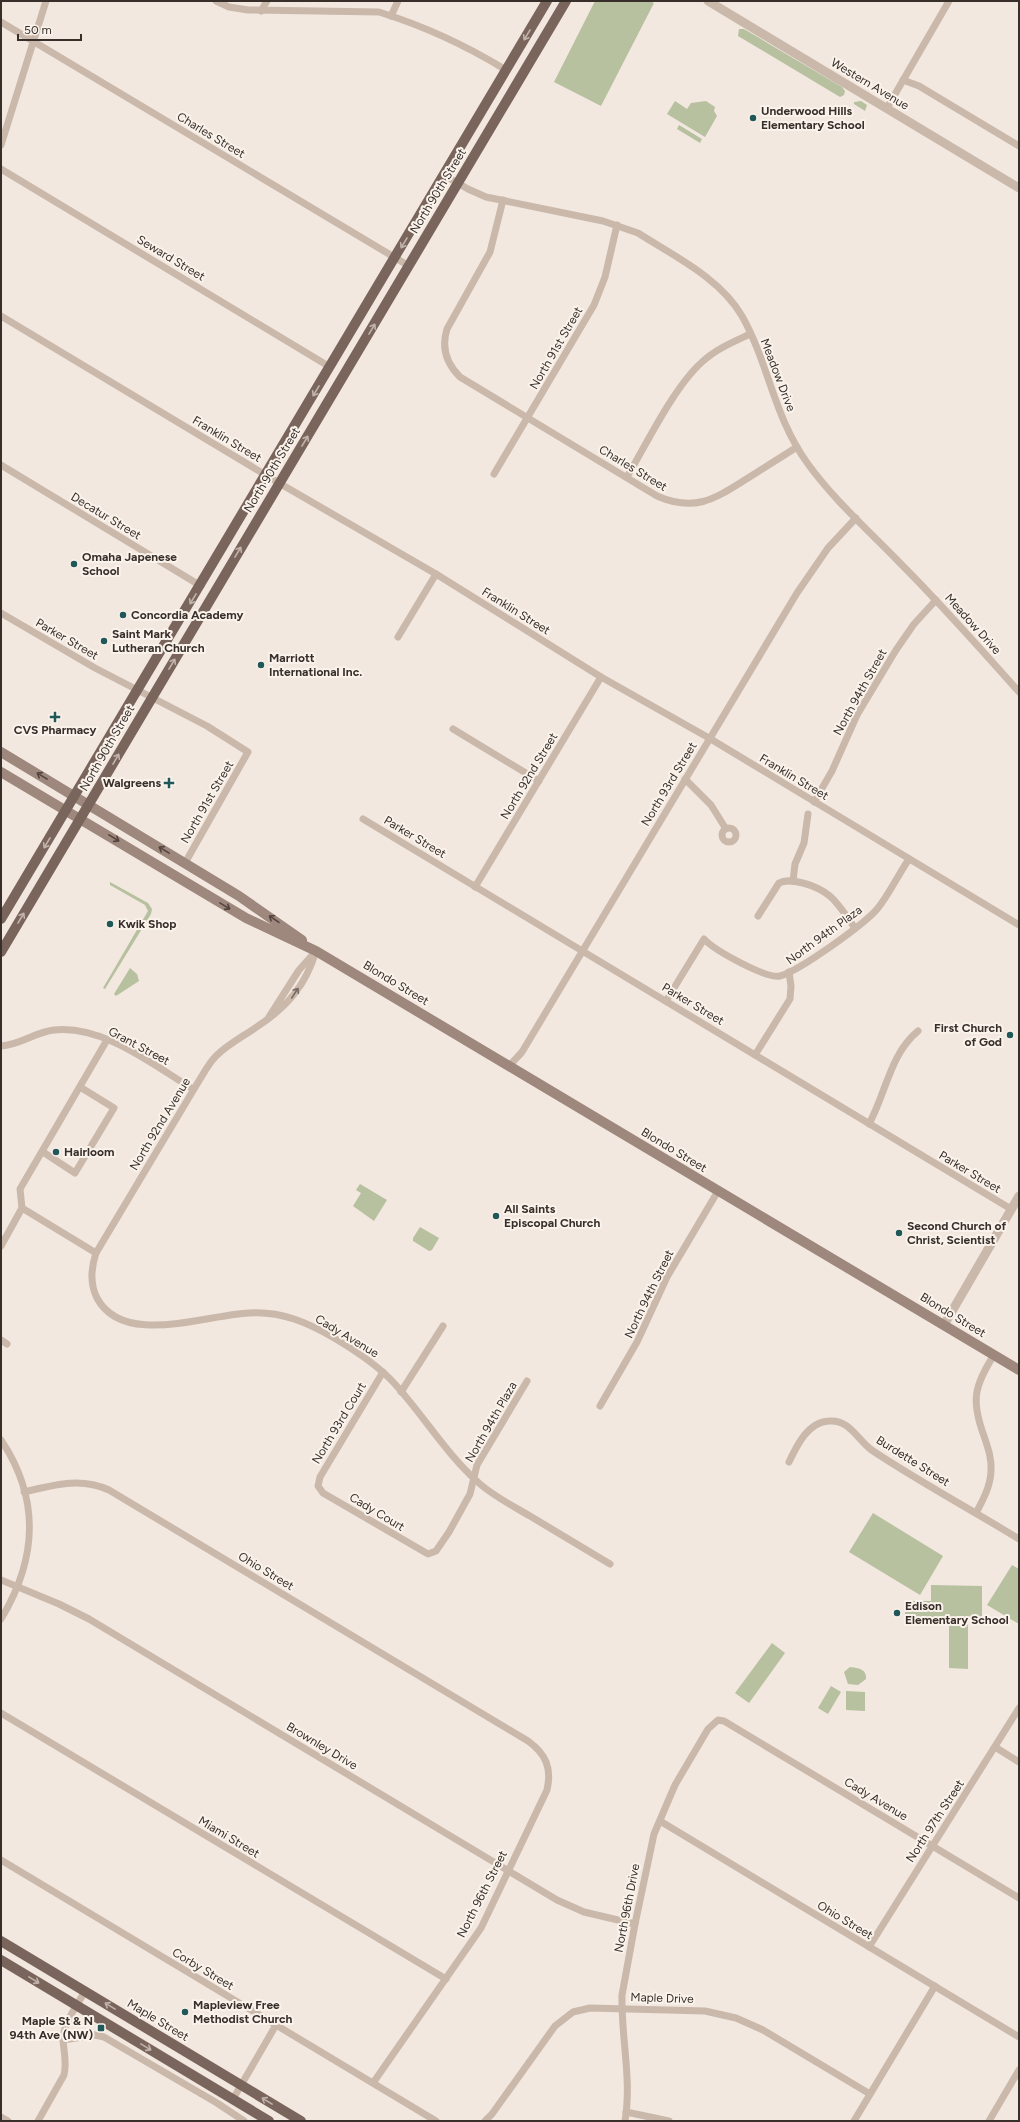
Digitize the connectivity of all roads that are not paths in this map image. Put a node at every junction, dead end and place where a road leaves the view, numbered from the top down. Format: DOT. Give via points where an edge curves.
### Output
graph roads {
  1 [pos="46,1"];
  2 [pos="216,1"];
  3 [pos="267,1"];
  4 [pos="398,1"];
  5 [pos="547,1"];
  6 [pos="566,1"];
  7 [pos="708,1"];
  8 [pos="949,1"];
  9 [pos="261,10"];
  10 [pos="391,16"];
  11 [pos="1,22"];
  12 [pos="33,41"];
  13 [pos="506,70"];
  14 [pos="903,80"];
  15 [pos="887,108"];
  16 [pos="1,145"];
  17 [pos="1019,146"];
  18 [pos="1,169"];
  19 [pos="444,175"];
  20 [pos="458,183"];
  21 [pos="1019,188"];
  22 [pos="503,200"];
  23 [pos="617,225"];
  24 [pos="395,258"];
  25 [pos="409,266"];
  26 [pos="1,316"];
  27 [pos="750,334"];
  28 [pos="330,367"];
  29 [pos="528,418"];
  30 [pos="797,447"];
  31 [pos="1,465"];
  32 [pos="494,474"];
  33 [pos="266,476"];
  34 [pos="627,477"];
  35 [pos="279,483"];
  36 [pos="856,518"];
  37 [pos="436,574"];
  38 [pos="200,586"];
  39 [pos="936,600"];
  40 [pos="1,613"];
  41 [pos="398,637"];
  42 [pos="601,677"];
  43 [pos="138,690"];
  44 [pos="1019,692"];
  45 [pos="152,697"];
  46 [pos="453,729"];
  47 [pos="709,738"];
  48 [pos="1,752"];
  49 [pos="248,752"];
  50 [pos="1,772"];
  51 [pos="685,779"];
  52 [pos="539,780"];
  53 [pos="75,796"];
  54 [pos="814,802"];
  55 [pos="89,805"];
  56 [pos="67,810"];
  57 [pos="808,814"];
  58 [pos="81,818"];
  59 [pos="362,819"];
  60 [pos="726,829"];
  61 [pos="909,859"];
  62 [pos="185,863"];
  63 [pos="793,881"];
  64 [pos="475,887"];
  65 [pos="758,916"];
  66 [pos="1,920"];
  67 [pos="1019,925"];
  68 [pos="855,928"];
  69 [pos="316,951"];
  70 [pos="582,951"];
  71 [pos="1,952"];
  72 [pos="789,972"];
  73 [pos="666,1002"];
  74 [pos="918,1031"];
  75 [pos="107,1040"];
  76 [pos="1,1046"];
  77 [pos="755,1055"];
  78 [pos="509,1066"];
  79 [pos="80,1087"];
  80 [pos="193,1089"];
  81 [pos="870,1124"];
  82 [pos="43,1152"];
  83 [pos="718,1191"];
  84 [pos="1019,1196"];
  85 [pos="22,1208"];
  86 [pos="1011,1209"];
  87 [pos="1,1246"];
  88 [pos="95,1256"];
  89 [pos="944,1325"];
  90 [pos="443,1326"];
  91 [pos="994,1355"];
  92 [pos="1019,1370"];
  93 [pos="383,1372"];
  94 [pos="527,1381"];
  95 [pos="401,1392"];
  96 [pos="600,1406"];
  97 [pos="1,1440"];
  98 [pos="789,1462"];
  99 [pos="474,1478"];
  100 [pos="318,1486"];
  101 [pos="24,1492"];
  102 [pos="976,1513"];
  103 [pos="1019,1539"];
  104 [pos="428,1554"];
  105 [pos="610,1564"];
  106 [pos="1,1580"];
  107 [pos="18,1587"];
  108 [pos="1,1619"];
  109 [pos="1019,1708"];
  110 [pos="1,1713"];
  111 [pos="721,1720"];
  112 [pos="535,1746"];
  113 [pos="995,1748"];
  114 [pos="1019,1762"];
  115 [pos="660,1821"];
  116 [pos="932,1846"];
  117 [pos="1,1860"];
  118 [pos="508,1871"];
  119 [pos="1019,1898"];
  120 [pos="635,1924"];
  121 [pos="1,1941"];
  122 [pos="869,1947"];
  123 [pos="1,1960"];
  124 [pos="446,1979"];
  125 [pos="935,1986"];
  126 [pos="85,1991"];
  127 [pos="77,2005"];
  128 [pos="622,2008"];
  129 [pos="276,2025"];
  130 [pos="1019,2037"];
  131 [pos="63,2040"];
  132 [pos="1019,2070"];
  133 [pos="373,2083"];
  134 [pos="241,2085"];
  135 [pos="870,2094"];
  136 [pos="233,2099"];
  137 [pos="626,2112"];
  138 [pos="1,2116"];
  139 [pos="8,2121"];
  140 [pos="38,2121"];
  141 [pos="244,2121"];
  142 [pos="269,2121"];
  143 [pos="301,2121"];
  144 [pos="436,2121"];
  145 [pos="485,2121"];
  146 [pos="625,2121"];
  147 [pos="669,2121"];
  148 [pos="854,2121"];
  149 [pos="989,2121"];
  1 -- 12 [label="street"];
  2 -- 9 [label="street" via="238,10"];
  3 -- 9 [label="street"];
  4 -- 10 [label="street"];
  5 -- 13 [label="main road, North 90th Street, one-way"];
  6 -- 20 [label="main road, North 90th Street"];
  7 -- 15 [label="street, Western Avenue"];
  8 -- 14 [label="street"];
  9 -- 10 [label="street" via="367,11"];
  10 -- 13 [label="street" via="468,48"];
  11 -- 12 [label="street, Charles Street"];
  12 -- 16 [label="street"];
  12 -- 24 [label="street, Charles Street"];
  13 -- 19 [label="main road, North 90th Street"];
  14 -- 15 [label="street"];
  14 -- 17 [label="street" via="919,86"];
  15 -- 21 [label="street, Western Avenue"];
  18 -- 28 [label="street, Seward Street"];
  19 -- 20 [label="street, Meadow Drive"];
  19 -- 24 [label="main road, North 90th Street, one-way"];
  20 -- 22 [label="street, Meadow Drive" via="476,193"];
  20 -- 25 [label="main road, North 90th Street"];
  22 -- 23 [label="street, Meadow Drive"];
  22 -- 29 [label="street, Charles Street" via="490,252 447,329 444,337 445,353 448,364 462,378"];
  23 -- 27 [label="street, Meadow Drive" via="638,233 709,279 735,306"];
  23 -- 29 [label="street, North 91st Street" via="605,277 594,305"];
  24 -- 25 [label="street, Charles Street"];
  24 -- 28 [label="main road, North 90th Street"];
  35 -- 25 [label="main road, North 90th Street, one-way"];
  26 -- 33 [label="street, Franklin Street"];
  27 -- 30 [label="street, Meadow Drive" via="778,410"];
  27 -- 34 [label="street" via="717,350 692,372"];
  28 -- 33 [label="main road, North 90th Street, one-way"];
  29 -- 32 [label="street, North 91st Street"];
  29 -- 34 [label="street, Charles Street"];
  30 -- 34 [label="street, Charles Street" via="719,496 704,502 684,504 668,501"];
  30 -- 36 [label="street, Meadow Drive" via="820,480"];
  31 -- 38 [label="street, Decatur Street"];
  33 -- 35 [label="street, Franklin Street"];
  33 -- 38 [label="main road, North 90th Street"];
  35 -- 37 [label="street, Franklin Street"];
  45 -- 35 [label="main road, North 90th Street, one-way"];
  36 -- 39 [label="street, Meadow Drive"];
  36 -- 47 [label="street, North 93rd Street" via="810,572"];
  37 -- 41 [label="street"];
  37 -- 42 [label="street, Franklin Street"];
  38 -- 43 [label="main road, North 90th Street, one-way"];
  39 -- 44 [label="street, Meadow Drive"];
  39 -- 54 [label="street, North 94th Street" via="914,624 896,650 857,716 832,771"];
  40 -- 43 [label="street, Parker Street" via="76,658"];
  42 -- 47 [label="street, Franklin Street"];
  42 -- 52 [label="street, North 92nd Street"];
  43 -- 45 [label="street, Parker Street"];
  43 -- 53 [label="main road, North 90th Street"];
  45 -- 49 [label="street, Parker Street" via="207,726"];
  55 -- 45 [label="main road, North 90th Street, one-way"];
  46 -- 52 [label="street"];
  47 -- 51 [label="street, North 93rd Street"];
  47 -- 54 [label="street, Franklin Street"];
  53 -- 48 [label="main road, Blondo Street, one-way"];
  49 -- 62 [label="street, North 91st Street"];
  50 -- 56 [label="main road, Blondo Street"];
  51 -- 60 [label="street" via="711,805"];
  51 -- 70 [label="street, North 93rd Street"];
  52 -- 64 [label="street, North 92nd Street"];
  53 -- 55 [label="main road, Blondo Street"];
  53 -- 56 [label="main road, North 90th Street"];
  54 -- 61 [label="street, Franklin Street"];
  55 -- 58 [label="main road, North 90th Street"];
  62 -- 55 [label="main road, Blondo Street, one-way"];
  56 -- 58 [label="main road, Blondo Street"];
  56 -- 66 [label="main road, North 90th Street, one-way"];
  57 -- 63 [label="street" via="804,843 795,864"];
  58 -- 69 [label="main road, Blondo Street, one-way" via="246,918"];
  71 -- 58 [label="main road, North 90th Street, one-way"];
  59 -- 64 [label="street, Parker Street"];
  61 -- 67 [label="street, Franklin Street"];
  61 -- 68 [label="street, North 94th Plaza" via="878,909"];
  69 -- 62 [label="main road, Blondo Street, one-way" via="239,896"];
  63 -- 65 [label="street" via="783,881 779,884"];
  63 -- 68 [label="street" via="815,886 826,892"];
  64 -- 70 [label="street, Parker Street"];
  68 -- 72 [label="street, North 94th Plaza"];
  69 -- 78 [label="main road, Blondo Street"];
  69 -- 80 [label="street, North 92nd Avenue" via="299,970 268,1019 217,1055"];
  70 -- 73 [label="street, Parker Street"];
  70 -- 78 [label="street, North 93rd Street" via="522,1052"];
  72 -- 73 [label="street" via="780,976 765,975 704,939"];
  72 -- 77 [label="street, North 94th Plaza" via="790,999"];
  73 -- 77 [label="street, Parker Street"];
  74 -- 81 [label="street" via="898,1052"];
  75 -- 76 [label="street, Grant Street" via="83,1033 57,1030"];
  75 -- 79 [label="street"];
  75 -- 80 [label="street, Grant Street"];
  77 -- 81 [label="street, Parker Street"];
  78 -- 83 [label="main road, Blondo Street"];
  79 -- 82 [label="street"];
  79 -- 82 [label="street" via="114,1108 75,1174"];
  80 -- 88 [label="street, North 92nd Avenue"];
  81 -- 86 [label="street, Parker Street"];
  82 -- 85 [label="street" via="20,1189"];
  83 -- 89 [label="main road, Blondo Street"];
  83 -- 96 [label="street, North 94th Street" via="667,1277 637,1342"];
  84 -- 86 [label="street"];
  85 -- 87 [label="street"];
  85 -- 88 [label="street"];
  86 -- 89 [label="street"];
  88 -- 93 [label="street, Cady Avenue" via="92,1278 96,1295 103,1307 125,1322 152,1325 248,1313 276,1314 310,1325"];
  89 -- 91 [label="main road, Blondo Street"];
  90 -- 95 [label="street"];
  91 -- 92 [label="main road, Blondo Street"];
  91 -- 102 [label="street" via="979,1381 976,1395 977,1415 989,1450 991,1472 988,1489"];
  93 -- 95 [label="street, Cady Avenue"];
  93 -- 100 [label="street, North 93rd Court" via="320,1477"];
  94 -- 99 [label="street, North 94th Plaza" via="477,1465"];
  95 -- 99 [label="street, Cady Avenue" via="453,1457"];
  97 -- 101 [label="street" via="14,1462"];
  98 -- 102 [label="street, Burdette Street" via="795,1449 812,1427 824,1421 837,1421 850,1428 872,1450"];
  99 -- 104 [label="street, North 94th Plaza" via="470,1494 449,1532 436,1551"];
  99 -- 105 [label="street, Cady Avenue" via="503,1500"];
  100 -- 104 [label="street, Cady Court" via="323,1493"];
  101 -- 107 [label="street" via="30,1532 28,1555"];
  101 -- 112 [label="street, Ohio Street" via="72,1482 92,1484 109,1490"];
  102 -- 103 [label="street, Burdette Street"];
  106 -- 107 [label="street, Brownley Drive"];
  107 -- 108 [label="street"];
  107 -- 118 [label="street, Brownley Drive" via="89,1619"];
  109 -- 113 [label="street, North 97th Street"];
  110 -- 124 [label="street, Miami Street"];
  111 -- 115 [label="street, North 96th Drive" via="713,1723 708,1729 675,1785"];
  111 -- 116 [label="street, Cady Avenue"];
  112 -- 118 [label="street, North 96th Street" via="546,1759 549,1781"];
  113 -- 114 [label="street"];
  113 -- 116 [label="street, North 97th Street"];
  115 -- 120 [label="street, North 96th Drive" via="650,1849"];
  115 -- 122 [label="street, Ohio Street"];
  116 -- 119 [label="street, Cady Avenue"];
  116 -- 122 [label="street, North 97th Street"];
  117 -- 129 [label="street, Corby Street"];
  118 -- 120 [label="street, Brownley Drive" via="575,1909"];
  118 -- 124 [label="street, North 96th Street" via="481,1928"];
  120 -- 128 [label="street, North 96th Drive"];
  121 -- 126 [label="main road, Maple Street"];
  122 -- 125 [label="street, Ohio Street"];
  123 -- 127 [label="main road, one-way"];
  124 -- 133 [label="street, North 96th Street"];
  125 -- 130 [label="street, Ohio Street"];
  125 -- 135 [label="street"];
  126 -- 127 [label="street"];
  134 -- 126 [label="main road, Maple Street, one-way"];
  127 -- 131 [label="street" via="66,2027"];
  127 -- 136 [label="main road, one-way"];
  128 -- 135 [label="street, Maple Drive" via="704,2010 736,2018 763,2030"];
  128 -- 137 [label="street, North 96th Drive" via="628,2075"];
  128 -- 145 [label="street, Maple Drive" via="590,2008 573,2012 561,2020"];
  129 -- 133 [label="street, Corby Street"];
  129 -- 134 [label="street"];
  131 -- 140 [label="street" via="66,2060 64,2075"];
  131 -- 141 [label="street" via="95,2035 104,2037"];
  132 -- 149 [label="street"];
  133 -- 144 [label="street, Corby Street"];
  134 -- 136 [label="street"];
  143 -- 134 [label="main road, Maple Street, one-way"];
  135 -- 148 [label="street"];
  136 -- 142 [label="main road"];
  137 -- 146 [label="street, North 96th Drive"];
  137 -- 147 [label="street"];
  138 -- 139 [label="street"];
}
